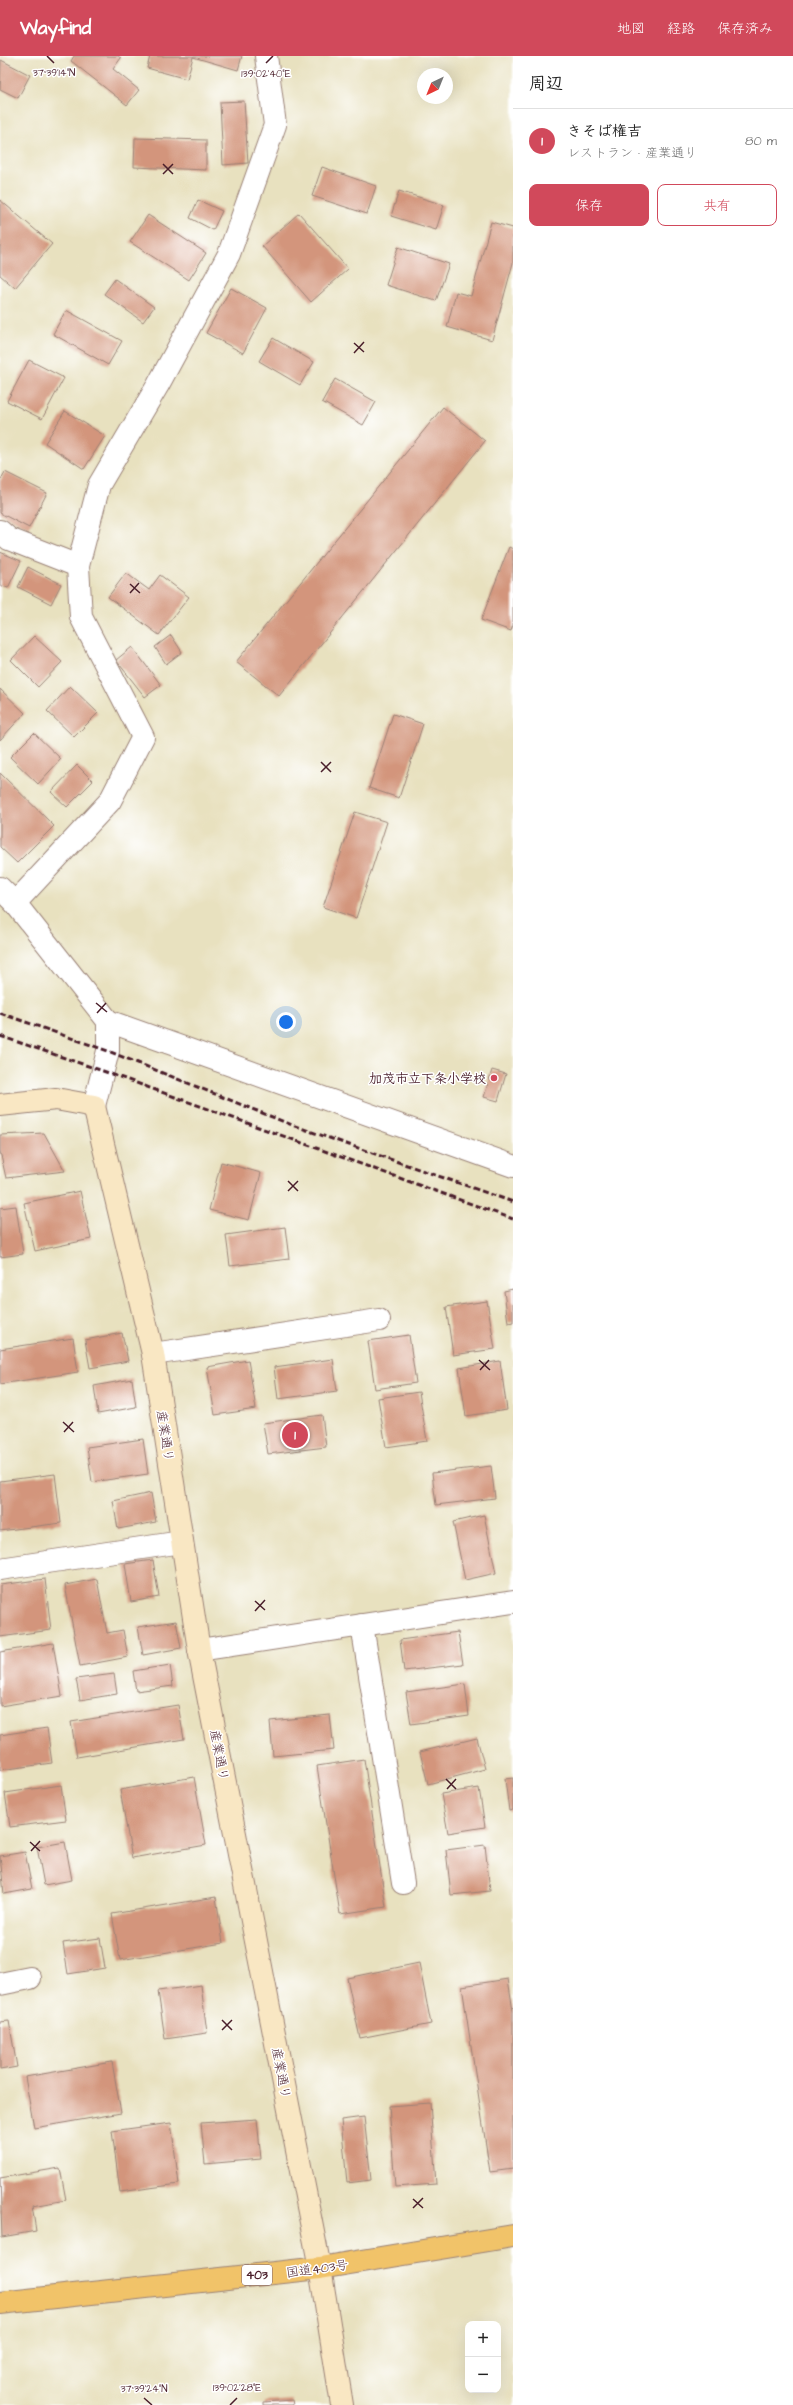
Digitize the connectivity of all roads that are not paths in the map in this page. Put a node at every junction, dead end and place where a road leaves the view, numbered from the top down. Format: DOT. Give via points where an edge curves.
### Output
graph roads {
  1 [pos="266,56"];
  2 [pos="0,531"];
  3 [pos="78,566"];
  4 [pos="0,888"];
  5 [pos="15,903"];
  6 [pos="108,1021"];
  7 [pos="0,1105"];
  8 [pos="94,1106"];
  9 [pos="513,1166"];
  10 [pos="379,1320"];
  11 [pos="153,1354"];
  12 [pos="182,1542"];
  13 [pos="0,1569"];
  14 [pos="513,1602"];
  15 [pos="362,1625"];
  16 [pos="199,1650"];
  17 [pos="402,1883"];
  18 [pos="30,1978"];
  19 [pos="0,1984"];
  20 [pos="513,2236"];
  21 [pos="320,2268"];
  22 [pos="0,2303"];
  23 [pos="342,2405"];
  1 -- 3 [label="street" via="275,125 229,254 158,385 99,485"];
  2 -- 3 [label="street" via="9,539"];
  3 -- 5 [label="street" via="81,617 143,737 110,801"];
  4 -- 5 [label="street"];
  5 -- 6 [label="street"];
  6 -- 8 [label="street" via="108,1051"];
  6 -- 9 [label="street"];
  7 -- 8 [label="street" via="56,1099"];
  8 -- 11 [label="street, 産業通り"];
  10 -- 11 [label="street"];
  11 -- 12 [label="street, 産業通り"];
  12 -- 13 [label="street"];
  12 -- 16 [label="street, 産業通り"];
  14 -- 15 [label="street"];
  15 -- 16 [label="street"];
  15 -- 17 [label="street"];
  16 -- 21 [label="street, 産業通り"];
  18 -- 19 [label="street"];
  20 -- 21 [label="highway, 国道403号 / 403"];
  21 -- 22 [label="highway, 国道403号 / 403"];
  21 -- 23 [label="street, 産業通り"];
}
